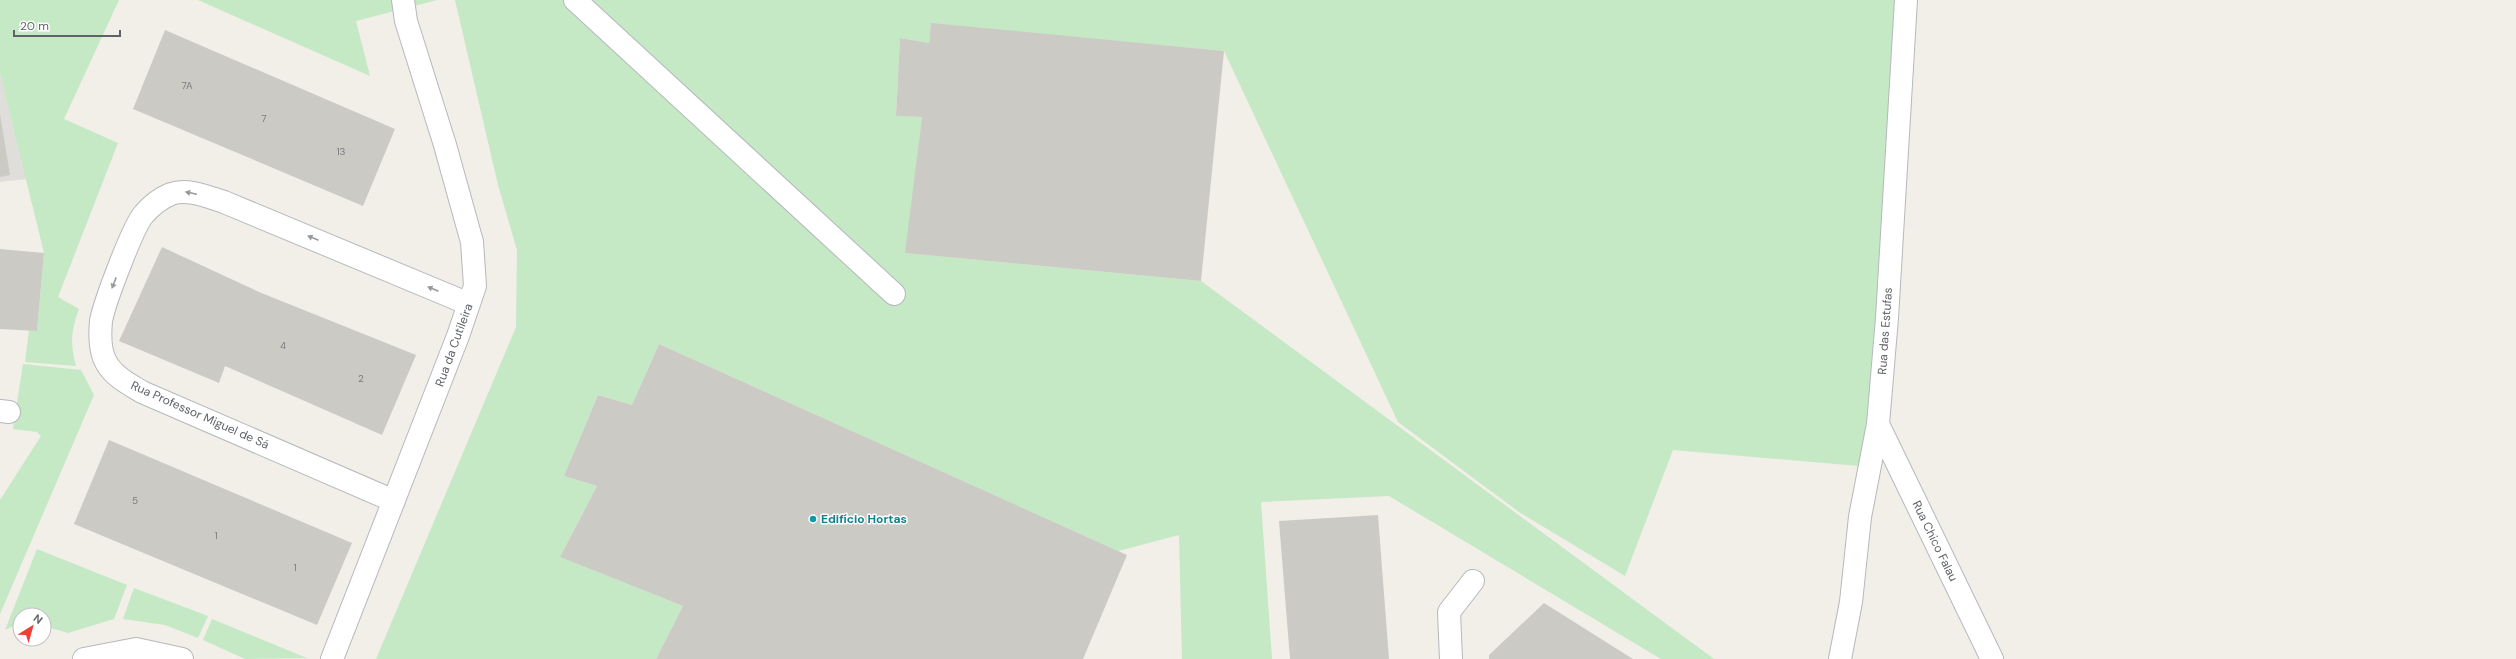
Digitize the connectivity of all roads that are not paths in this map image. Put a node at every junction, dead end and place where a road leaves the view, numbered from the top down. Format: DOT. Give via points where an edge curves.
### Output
graph roads {
  1 [pos="575,0"];
  2 [pos="1906,0"];
  3 [pos="404,11"];
  4 [pos="894,294"];
  5 [pos="469,304"];
  6 [pos="1878,424"];
  7 [pos="394,501"];
  8 [pos="1473,581"];
  9 [pos="84,659"];
  10 [pos="182,659"];
  11 [pos="332,659"];
  12 [pos="1451,659"];
  13 [pos="1840,659"];
  14 [pos="1992,659"];
  1 -- 4 [label="street"];
  2 -- 6 [label="street, Rua das Estufas"];
  3 -- 5 [label="street, Rua da Cutileira" via="472,242 475,286"];
  5 -- 7 [label="street, Rua da Cutileira"];
  5 -- 7 [label="street, Rua Professor Miguel de Sá, one-way" via="224,202 186,192 171,194 143,215 107,299 101,322 104,356 109,367 120,379 142,392"];
  6 -- 13 [label="street, Rua das Estufas" via="1860,517 1851,602"];
  6 -- 14 [label="street, Rua Chico Falau"];
  7 -- 11 [label="street, Rua da Cutileira"];
  8 -- 12 [label="street" via="1449,612"];
  9 -- 10 [label="street" via="136,649"];
}
